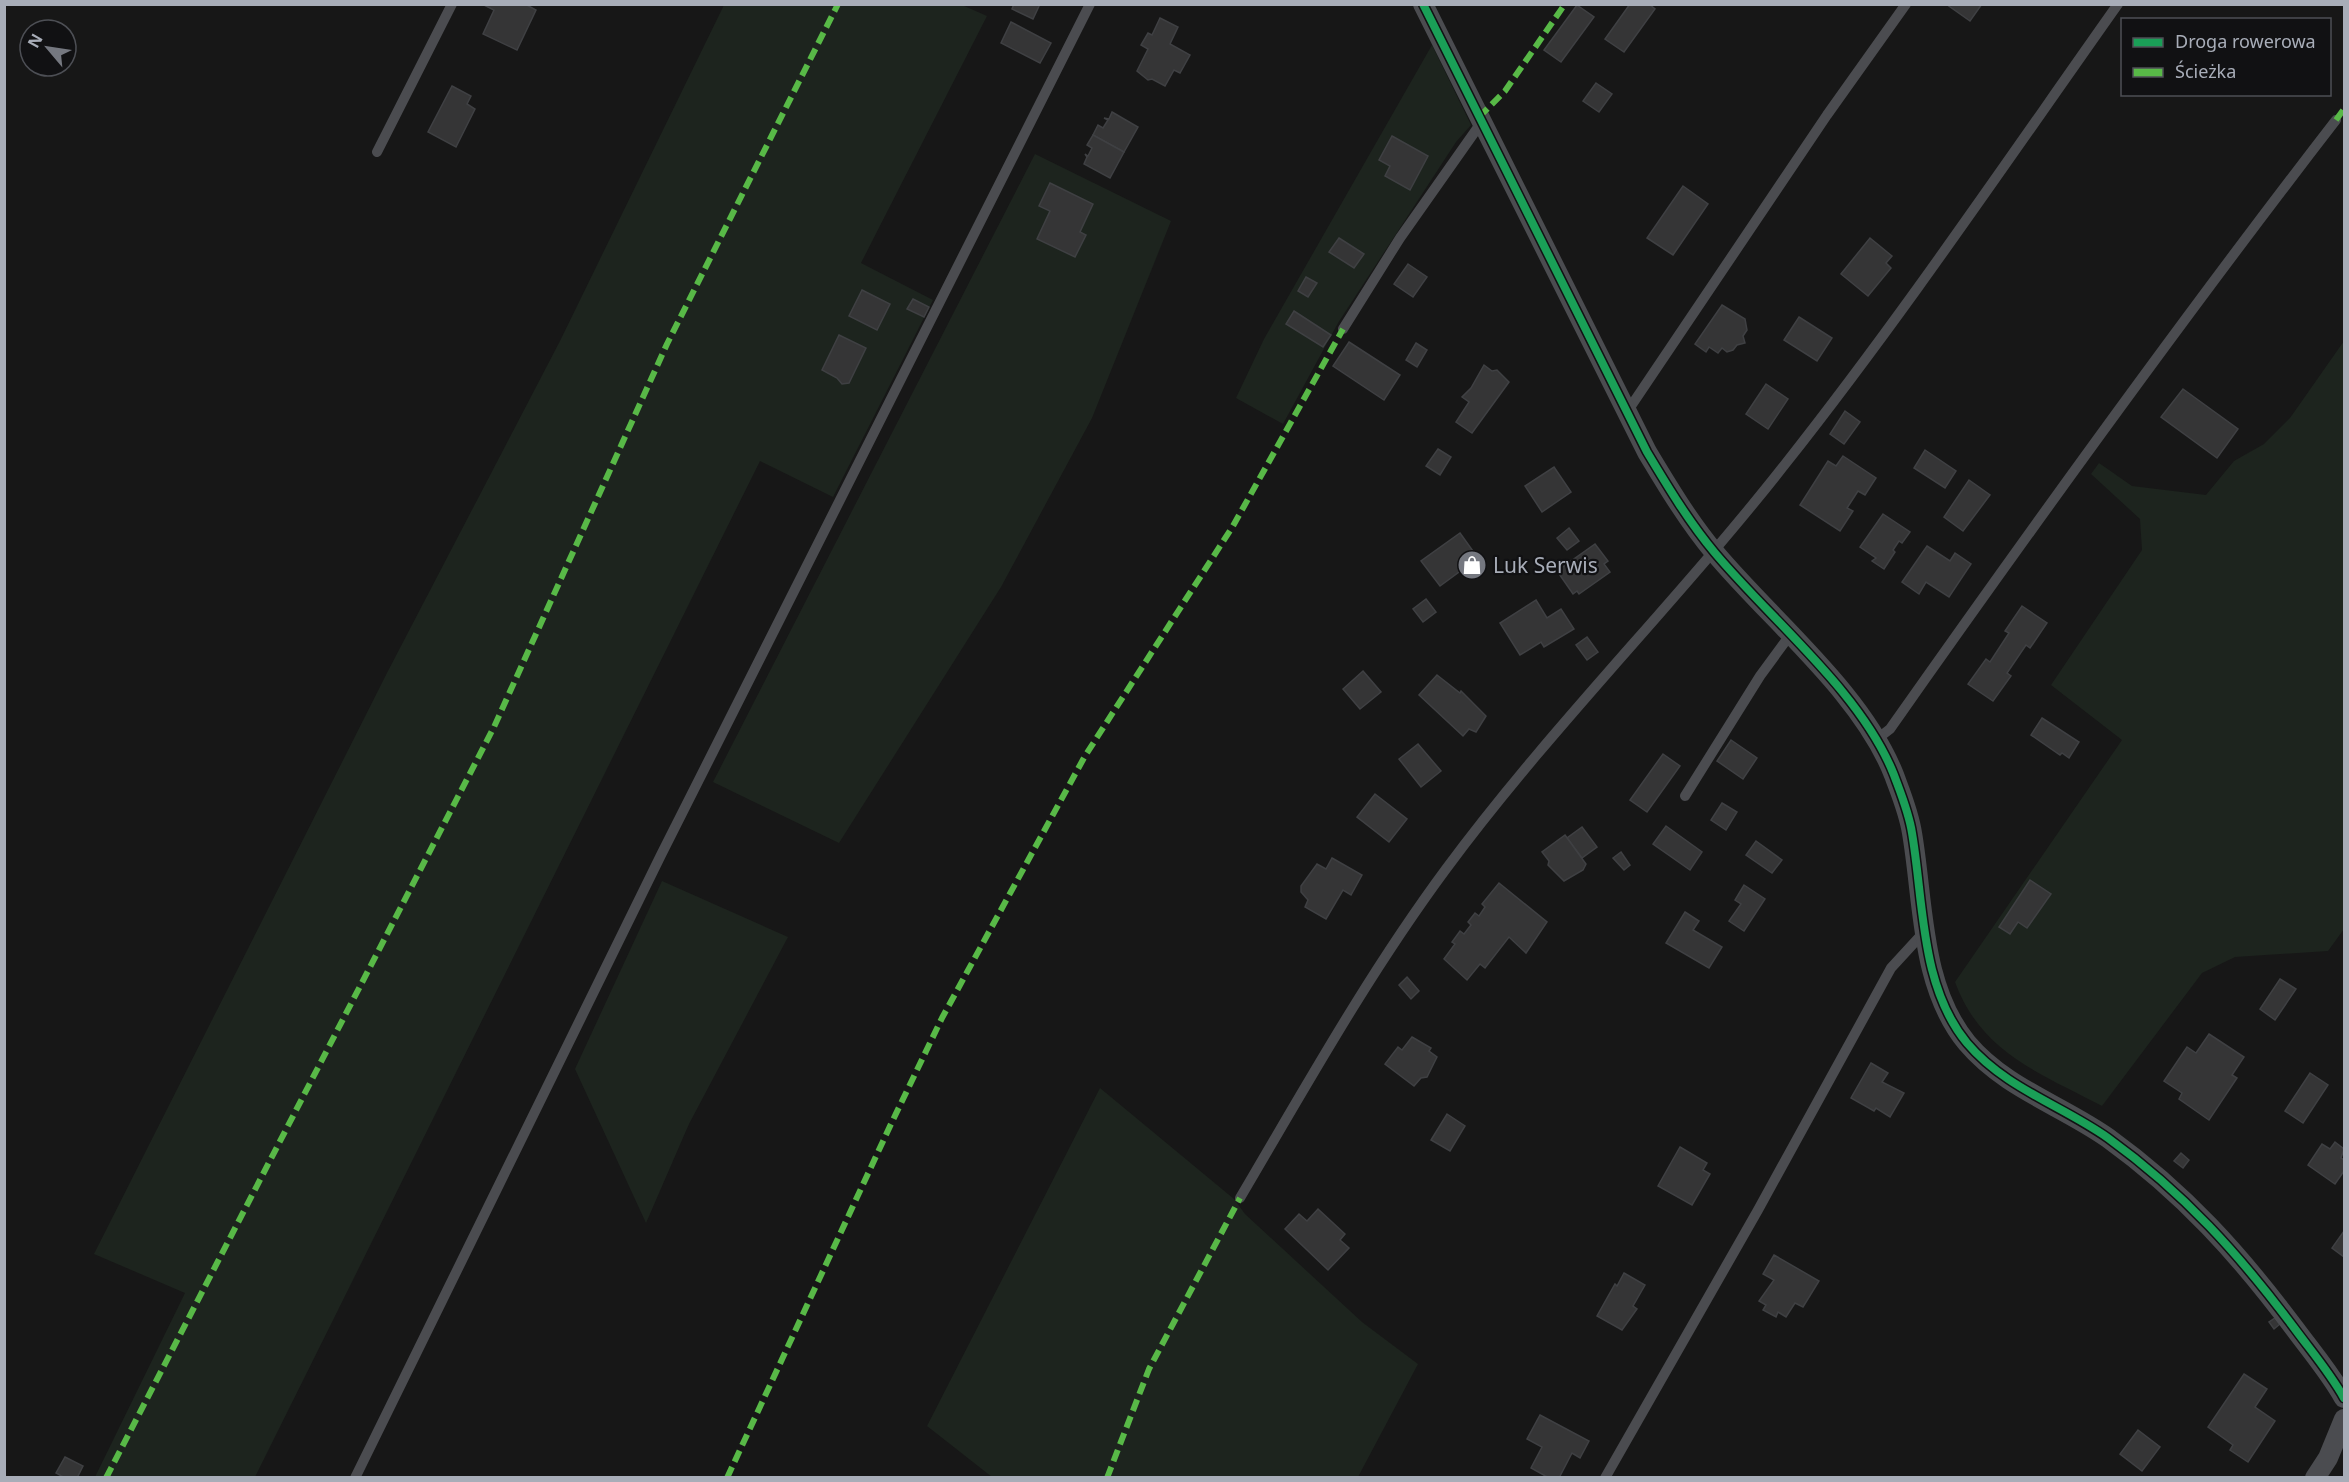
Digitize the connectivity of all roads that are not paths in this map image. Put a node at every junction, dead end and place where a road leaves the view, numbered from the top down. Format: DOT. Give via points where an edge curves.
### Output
graph roads {
  1 [pos="452,4"];
  2 [pos="1090,4"];
  3 [pos="1423,4"];
  4 [pos="1906,4"];
  5 [pos="2118,4"];
  6 [pos="2336,120"];
  7 [pos="1481,123"];
  8 [pos="377,152"];
  9 [pos="1343,329"];
  10 [pos="1627,412"];
  11 [pos="1713,552"];
  12 [pos="1790,635"];
  13 [pos="1877,739"];
  14 [pos="1685,796"];
  15 [pos="1925,931"];
  16 [pos="1240,1198"];
  17 [pos="2344,1398"];
  18 [pos="2344,1419"];
  19 [pos="356,1478"];
  20 [pos="1605,1478"];
  21 [pos="2315,1478"];
  1 -- 8 [label="lane"];
  2 -- 19 [label="lane" via="661,855"];
  3 -- 7 [label="street"];
  4 -- 10 [label="lane"];
  5 -- 11 [label="lane" via="1926,277 1786,464"];
  6 -- 13 [label="lane" via="2036,520 1890,729"];
  7 -- 9 [label="lane" via="1400,238"];
  7 -- 10 [label="street"];
  10 -- 11 [label="street" via="1679,505"];
  11 -- 12 [label="street"];
  11 -- 16 [label="lane" via="1447,868 1336,1034"];
  12 -- 13 [label="street"];
  12 -- 14 [label="lane"];
  13 -- 15 [label="street" via="1906,808"];
  15 -- 17 [label="street" via="1930,965 1946,1011 1967,1042 2023,1090 2104,1136 2139,1161 2221,1236 2274,1300"];
  15 -- 20 [label="lane" via="1891,968"];
  18 -- 21 [label="street"];
}
